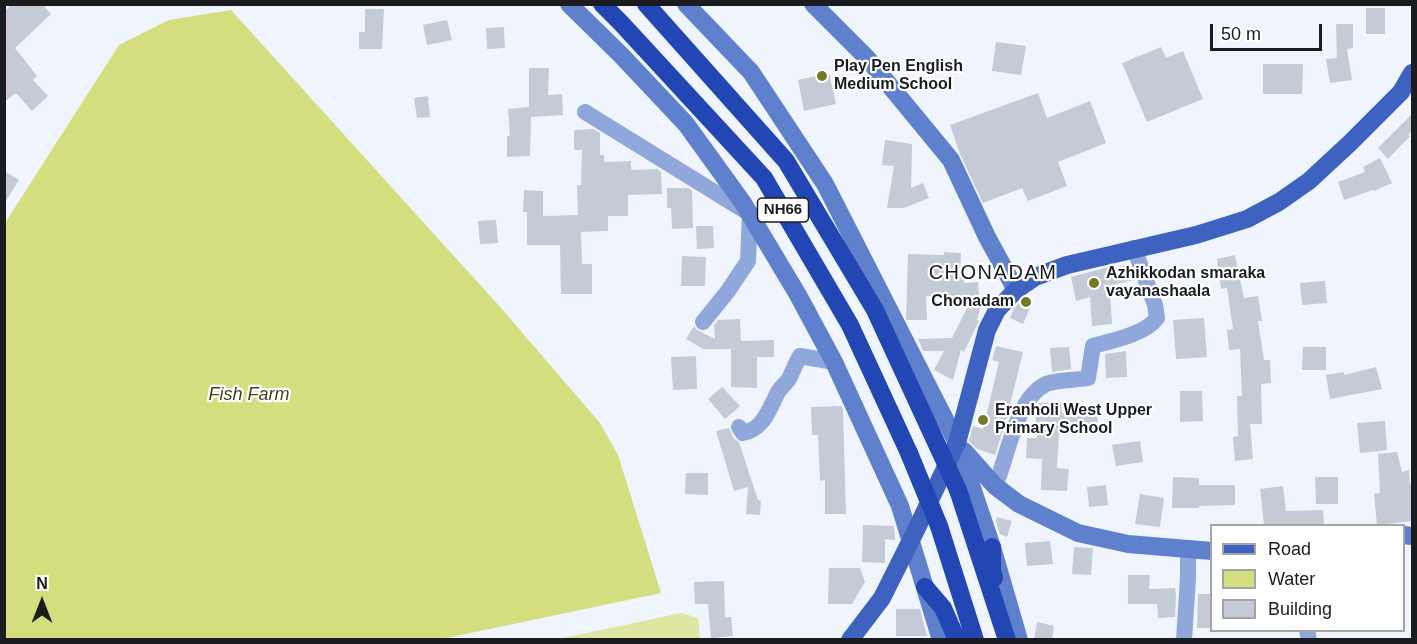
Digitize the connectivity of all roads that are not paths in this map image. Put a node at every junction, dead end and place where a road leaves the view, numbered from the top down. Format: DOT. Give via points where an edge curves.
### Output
graph roads {
  1 [pos="569,4"];
  2 [pos="602,4"];
  3 [pos="646,4"];
  4 [pos="686,4"];
  5 [pos="813,4"];
  6 [pos="1413,72"];
  7 [pos="585,112"];
  8 [pos="750,214"];
  9 [pos="1134,248"];
  10 [pos="1016,290"];
  11 [pos="703,322"];
  12 [pos="834,362"];
  13 [pos="739,427"];
  14 [pos="957,443"];
  15 [pos="994,486"];
  16 [pos="910,541"];
  17 [pos="992,547"];
  18 [pos="1188,549"];
  19 [pos="1210,551"];
  20 [pos="925,587"];
  21 [pos="1010,638"];
  22 [pos="850,639"];
  23 [pos="941,639"];
  24 [pos="957,639"];
  25 [pos="975,639"];
  26 [pos="1184,639"];
  1 -- 8 [label="street" via="686,124"];
  2 -- 25 [label="highway, NH66, bridge" via="764,178 850,325 909,453 939,526"];
  3 -- 21 [label="highway, NH66, bridge" via="786,161 875,310 958,490"];
  4 -- 14 [label="street" via="751,72 825,184"];
  5 -- 10 [label="street" via="867,58 951,160"];
  6 -- 9 [label="main road" via="1401,92 1350,143 1309,181 1279,202 1237,222"];
  7 -- 8 [label="street"];
  8 -- 11 [label="street" via="748,261"];
  8 -- 12 [label="street"];
  9 -- 10 [label="main road" via="1067,265 1035,277"];
  9 -- 15 [label="street" via="1157,318 1141,330 1093,346 1088,378 1046,384 1030,399 1013,429"];
  10 -- 14 [label="main road" via="997,310 987,330"];
  12 -- 13 [label="street" via="800,356 759,426 743,433"];
  12 -- 16 [label="street" via="900,506"];
  14 -- 15 [label="street"];
  14 -- 16 [label="main road"];
  14 -- 17 [label="street"];
  15 -- 18 [label="street" via="1019,504 1078,533 1128,544"];
  16 -- 20 [label="street"];
  16 -- 22 [label="main road" via="882,598"];
  17 -- 21 [label="highway" via="992,570"];
  18 -- 19 [label="street"];
  18 -- 26 [label="street"];
  20 -- 23 [label="street"];
  20 -- 24 [label="highway" via="943,608"];
}
